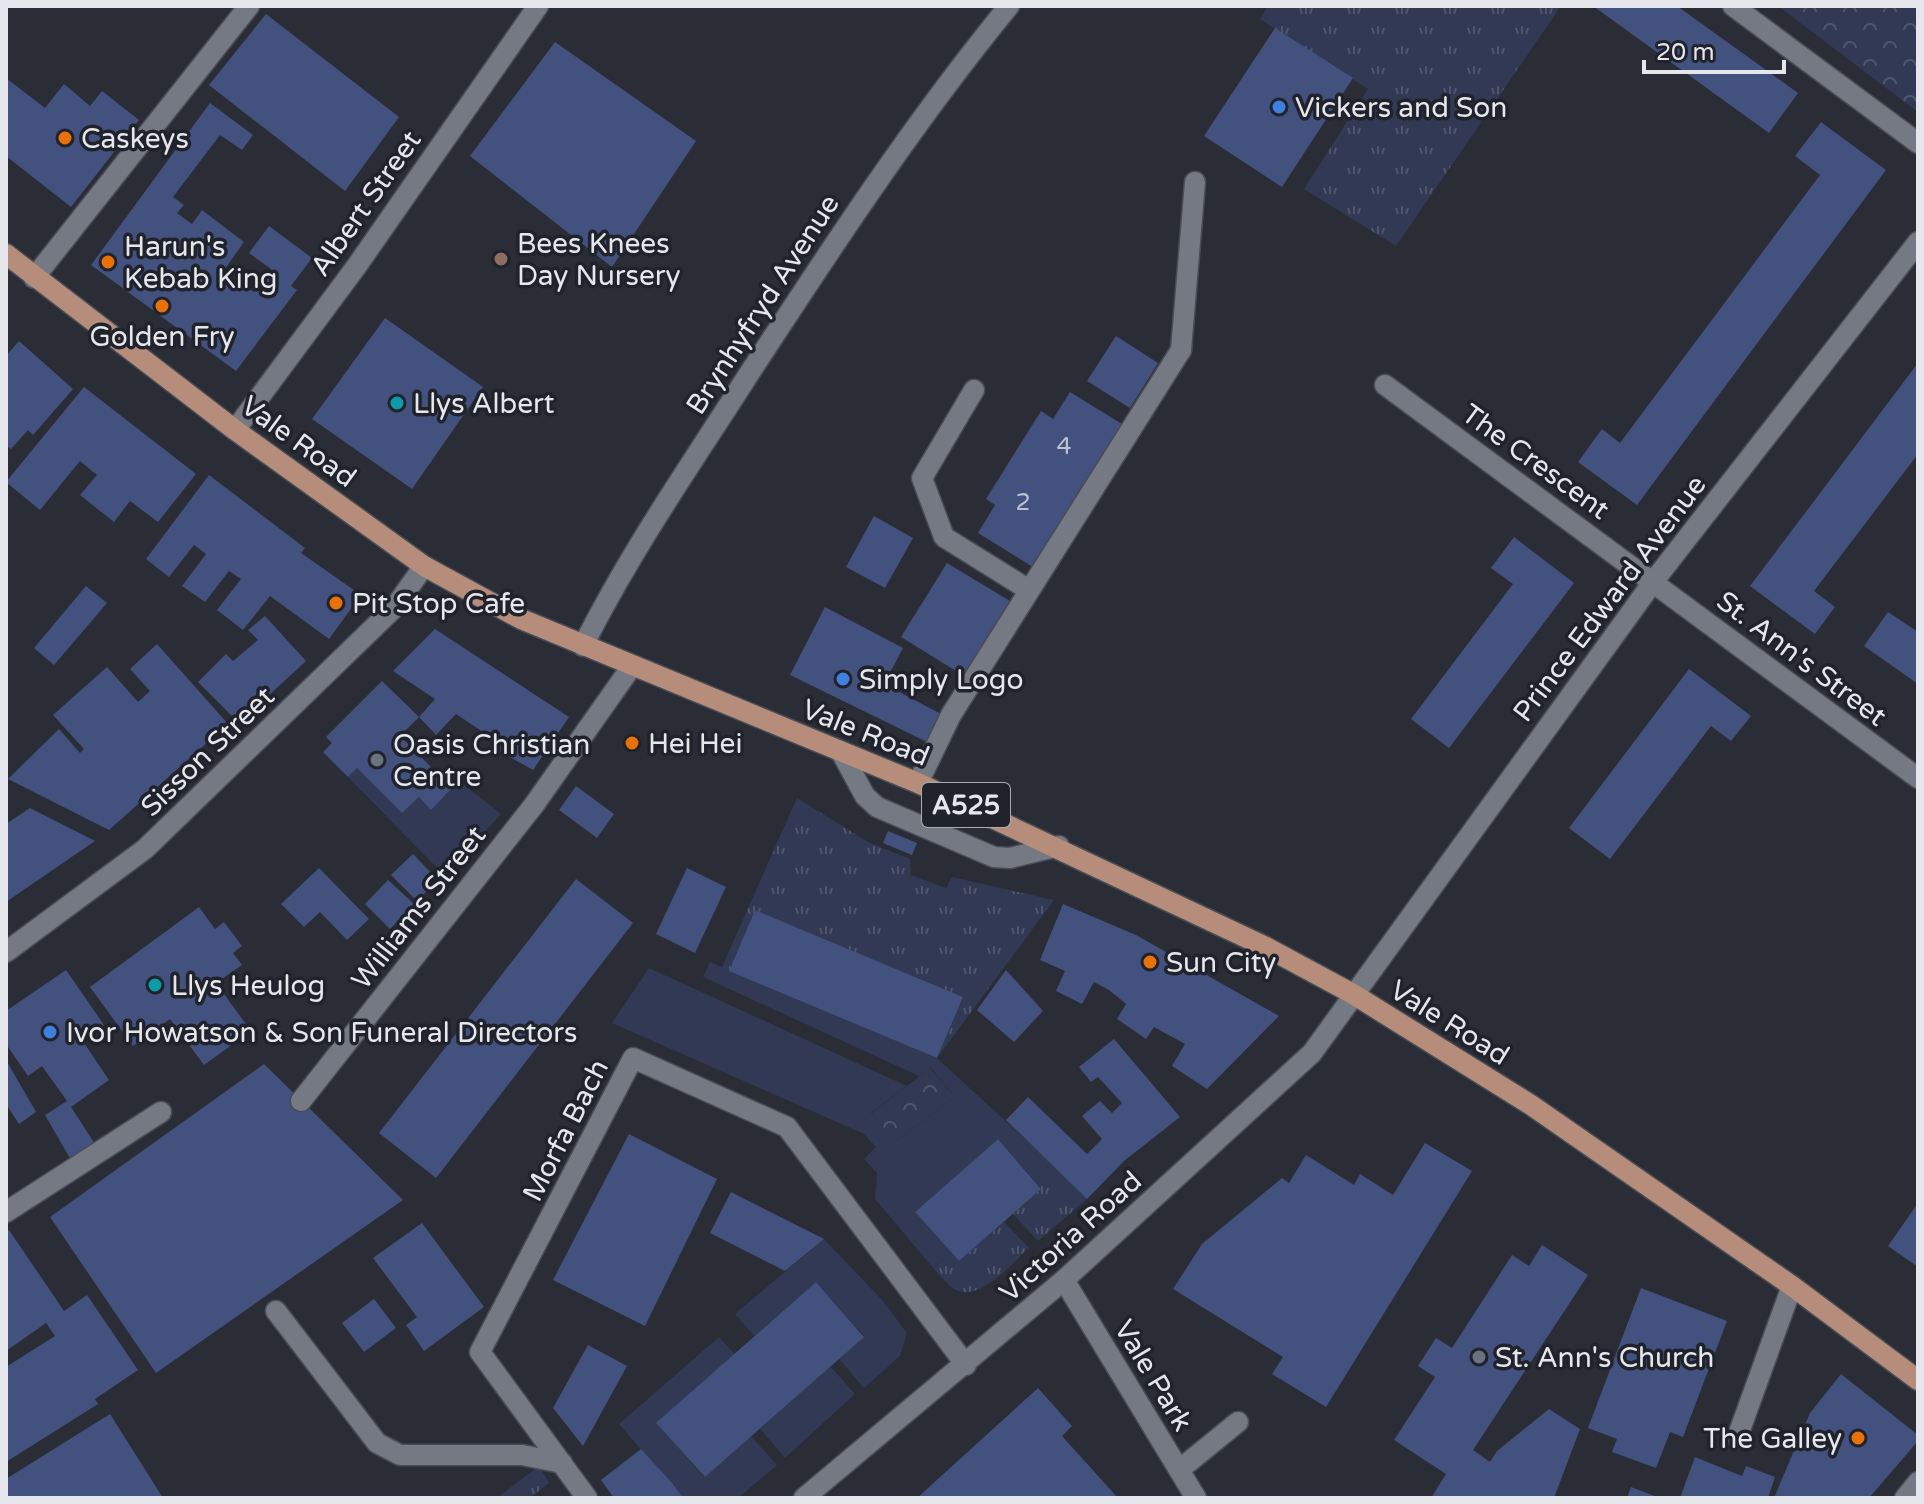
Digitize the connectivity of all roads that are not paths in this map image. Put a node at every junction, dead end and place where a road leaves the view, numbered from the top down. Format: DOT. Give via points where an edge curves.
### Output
graph roads {
  1 [pos="249,6"];
  2 [pos="538,6"];
  3 [pos="1009,6"];
  4 [pos="1733,6"];
  5 [pos="1918,143"];
  6 [pos="1195,182"];
  7 [pos="1918,242"];
  8 [pos="6,254"];
  9 [pos="34,278"];
  10 [pos="1385,385"];
  11 [pos="974,390"];
  12 [pos="235,430"];
  13 [pos="424,566"];
  14 [pos="1653,582"];
  15 [pos="1029,590"];
  16 [pos="583,646"];
  17 [pos="632,666"];
  18 [pos="841,752"];
  19 [pos="1918,778"];
  20 [pos="918,783"];
  21 [pos="1059,846"];
  22 [pos="6,952"];
  23 [pos="1353,994"];
  24 [pos="301,1101"];
  25 [pos="161,1112"];
  26 [pos="6,1212"];
  27 [pos="1064,1280"];
  28 [pos="1792,1286"];
  29 [pos="276,1311"];
  30 [pos="966,1365"];
  31 [pos="1918,1380"];
  32 [pos="1238,1422"];
  33 [pos="1737,1438"];
  34 [pos="562,1463"];
  35 [pos="1179,1470"];
  36 [pos="1918,1482"];
  37 [pos="587,1498"];
  38 [pos="804,1498"];
  39 [pos="1196,1498"];
  40 [pos="1905,1498"];
  1 -- 9 [label="street"];
  2 -- 12 [label="street, Albert Street"];
  3 -- 16 [label="street, Brynhyfryd Avenue" via="846,224 616,580"];
  4 -- 5 [label="street"];
  6 -- 15 [label="street" via="1181,350"];
  7 -- 14 [label="street, Prince Edward Avenue"];
  8 -- 9 [label="main road, Vale Road / A525"];
  9 -- 12 [label="main road, Vale Road / A525"];
  10 -- 14 [label="street, The Crescent"];
  11 -- 15 [label="street" via="922,478 944,537"];
  12 -- 13 [label="main road, Vale Road / A525"];
  13 -- 16 [label="main road, Vale Road / A525"];
  13 -- 22 [label="street, Sisson Street" via="395,607 145,849"];
  14 -- 19 [label="street, St. Ann's Street"];
  14 -- 23 [label="street, Prince Edward Avenue"];
  15 -- 20 [label="street" via="951,715"];
  16 -- 17 [label="main road, Vale Road / A525"];
  17 -- 18 [label="main road, Vale Road / A525"];
  17 -- 24 [label="street, Williams Street" via="534,805"];
  18 -- 20 [label="main road, Vale Road / A525"];
  18 -- 21 [label="street" via="865,796 877,807 994,857"];
  20 -- 21 [label="main road, Vale Road / A525"];
  21 -- 23 [label="main road, Vale Road / A525"];
  23 -- 27 [label="street, Victoria Road" via="1312,1053"];
  23 -- 28 [label="main road, Vale Road / A525" via="1531,1105"];
  25 -- 26 [label="street"];
  27 -- 30 [label="street, Victoria Road"];
  27 -- 35 [label="street, Vale Park"];
  28 -- 31 [label="main road, Vale Road / A525"];
  28 -- 33 [label="street"];
  29 -- 34 [label="street" via="377,1443 400,1455 522,1455"];
  30 -- 34 [label="street, Morfa Bach" via="787,1127 633,1058 480,1352"];
  30 -- 38 [label="street, Victoria Road"];
  32 -- 35 [label="street"];
  34 -- 37 [label="street, Morfa Bach"];
  35 -- 39 [label="street, Vale Park"];
  36 -- 40 [label="street"];
}
